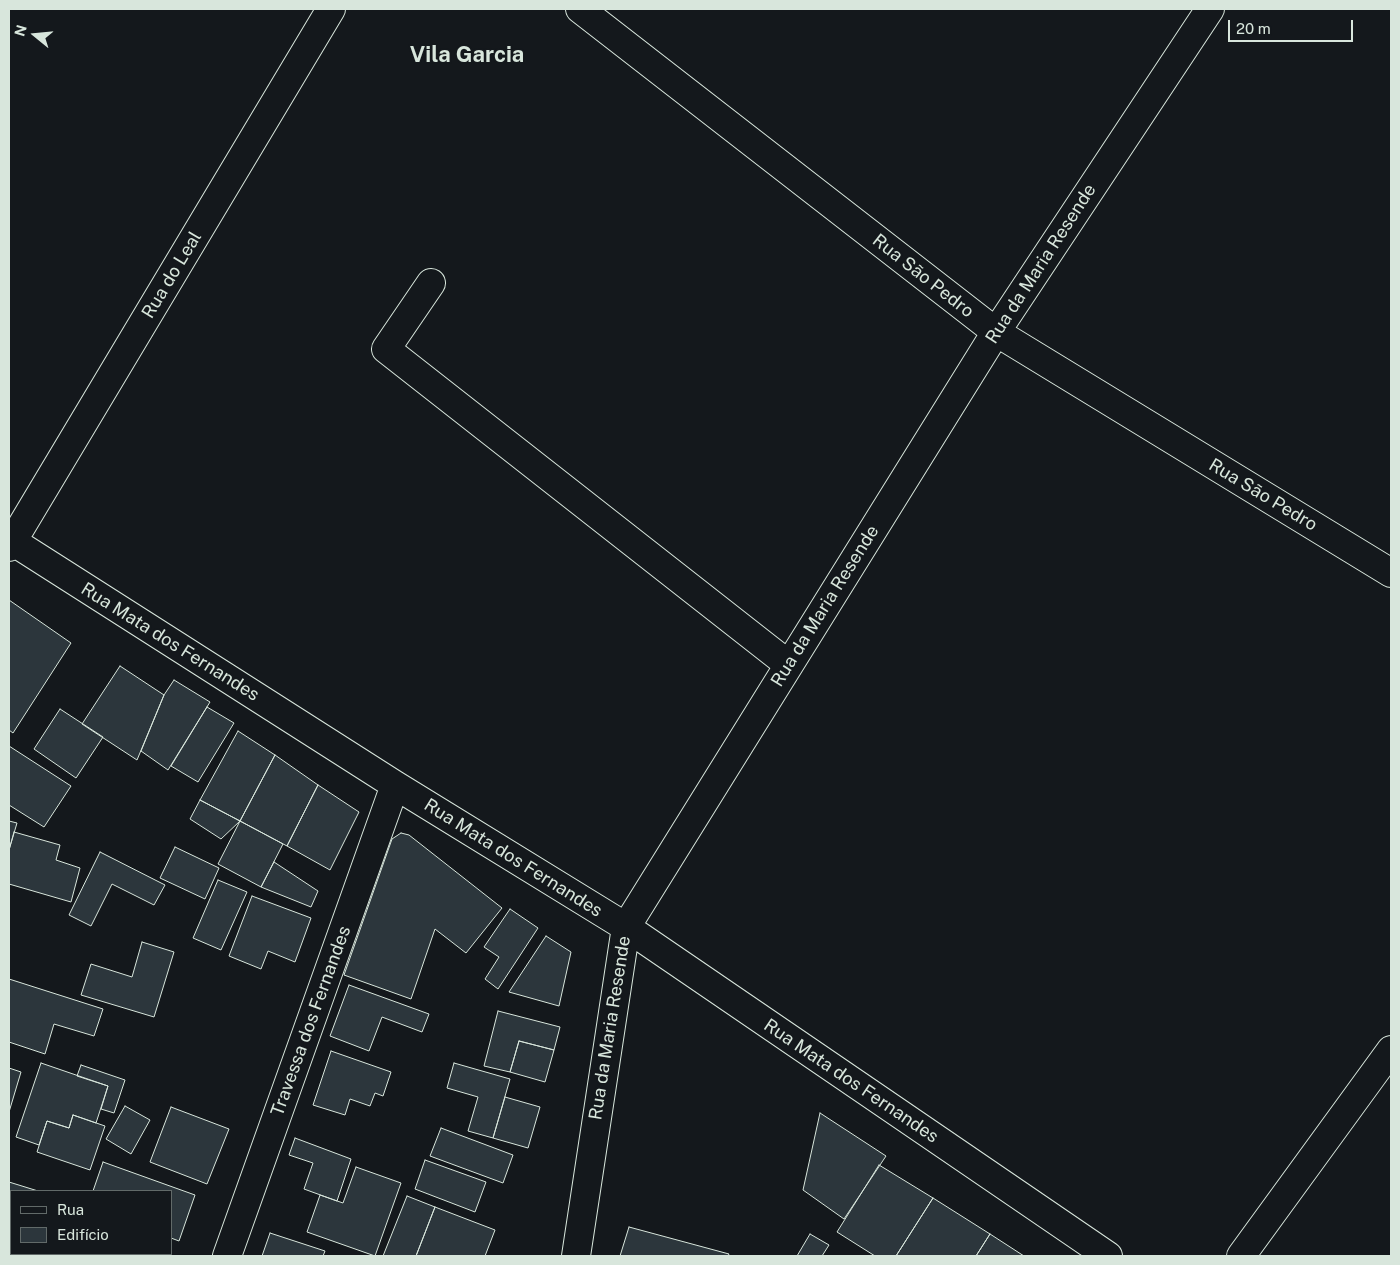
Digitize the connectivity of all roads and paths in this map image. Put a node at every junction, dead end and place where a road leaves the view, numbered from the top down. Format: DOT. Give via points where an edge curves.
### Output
graph roads {
  1 [pos="332,9"];
  2 [pos="580,9"];
  3 [pos="1210,9"];
  4 [pos="431,283"];
  5 [pos="996,332"];
  6 [pos="10,543"];
  7 [pos="1391,573"];
  8 [pos="789,665"];
  9 [pos="395,785"];
  10 [pos="626,927"];
  11 [pos="1391,1050"];
  12 [pos="226,1256"];
  13 [pos="576,1256"];
  14 [pos="1108,1256"];
  15 [pos="1241,1256"];
  1 -- 6 [label="street, Rua do Leal"];
  2 -- 5 [label="street, Rua São Pedro"];
  3 -- 5 [label="street, Rua da Maria Resende"];
  4 -- 8 [label="street" via="386,349"];
  5 -- 7 [label="street, Rua São Pedro"];
  5 -- 8 [label="street, Rua da Maria Resende"];
  6 -- 9 [label="street, Rua Mata dos Fernandes"];
  8 -- 10 [label="street, Rua da Maria Resende"];
  9 -- 10 [label="street, Rua Mata dos Fernandes"];
  9 -- 12 [label="street, Travessa dos Fernandes"];
  10 -- 13 [label="street, Rua da Maria Resende"];
  10 -- 14 [label="street, Rua Mata dos Fernandes"];
  11 -- 15 [label="street"];
}
